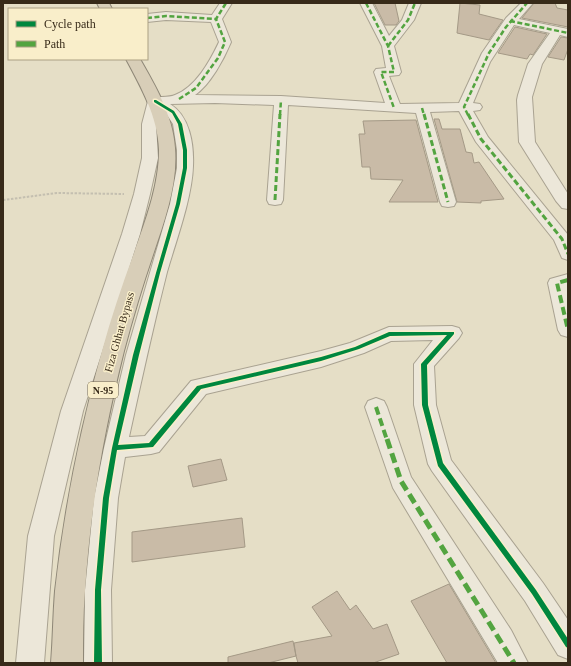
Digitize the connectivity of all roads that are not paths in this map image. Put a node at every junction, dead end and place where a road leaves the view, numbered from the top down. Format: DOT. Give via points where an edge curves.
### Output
graph roads {
  1 [pos="226,3"];
  2 [pos="366,3"];
  3 [pos="415,3"];
  4 [pos="527,3"];
  5 [pos="148,18"];
  6 [pos="216,19"];
  7 [pos="510,21"];
  8 [pos="562,32"];
  9 [pos="388,46"];
  10 [pos="134,60"];
  11 [pos="179,99"];
  12 [pos="281,100"];
  13 [pos="155,101"];
  14 [pos="470,107"];
  15 [pos="394,108"];
  16 [pos="422,108"];
  17 [pos="275,200"];
  18 [pos="448,202"];
  19 [pos="568,204"];
  20 [pos="568,254"];
  21 [pos="568,280"];
  22 [pos="568,330"];
  23 [pos="376,407"];
  24 [pos="115,448"];
  25 [pos="568,645"];
  26 [pos="30,663"];
  27 [pos="67,663"];
  28 [pos="98,663"];
  29 [pos="514,663"];
  1 -- 6 [label="street"];
  2 -- 9 [label="street"];
  3 -- 9 [label="street" via="404,26"];
  4 -- 7 [label="street"];
  5 -- 6 [label="street" via="166,16"];
  6 -- 11 [label="street" via="225,42 218,58 196,88"];
  7 -- 8 [label="street"];
  7 -- 14 [label="street" via="479,72"];
  8 -- 19 [label="street" via="535,64 525,97 527,142"];
  9 -- 15 [label="street" via="394,72 381,72"];
  10 -- 13 [label="highway, Fiza Ghhat Bypass / N-95"];
  11 -- 12 [label="street"];
  11 -- 13 [label="street"];
  12 -- 15 [label="street"];
  12 -- 17 [label="street"];
  13 -- 24 [label="street" via="173,112 180,124 185,150 185,168 178,204 138,347"];
  13 -- 26 [label="street" via="149,124 150,158 142,194 72,411 41,536"];
  13 -- 27 [label="highway, Fiza Ghhat Bypass / N-95" via="164,124 167,148 161,202 113,349 99,404 80,512 70,592"];
  14 -- 16 [label="street"];
  14 -- 20 [label="street" via="481,139 562,239"];
  15 -- 16 [label="street"];
  16 -- 18 [label="street"];
  21 -- 22 [label="street" via="557,283"];
  23 -- 29 [label="street" via="401,481"];
  24 -- 25 [label="street" via="151,445 199,386 321,359 390,334 452,333 424,364 425,405 440,464 534,592"];
  24 -- 28 [label="street" via="106,498 98,590"];
}
